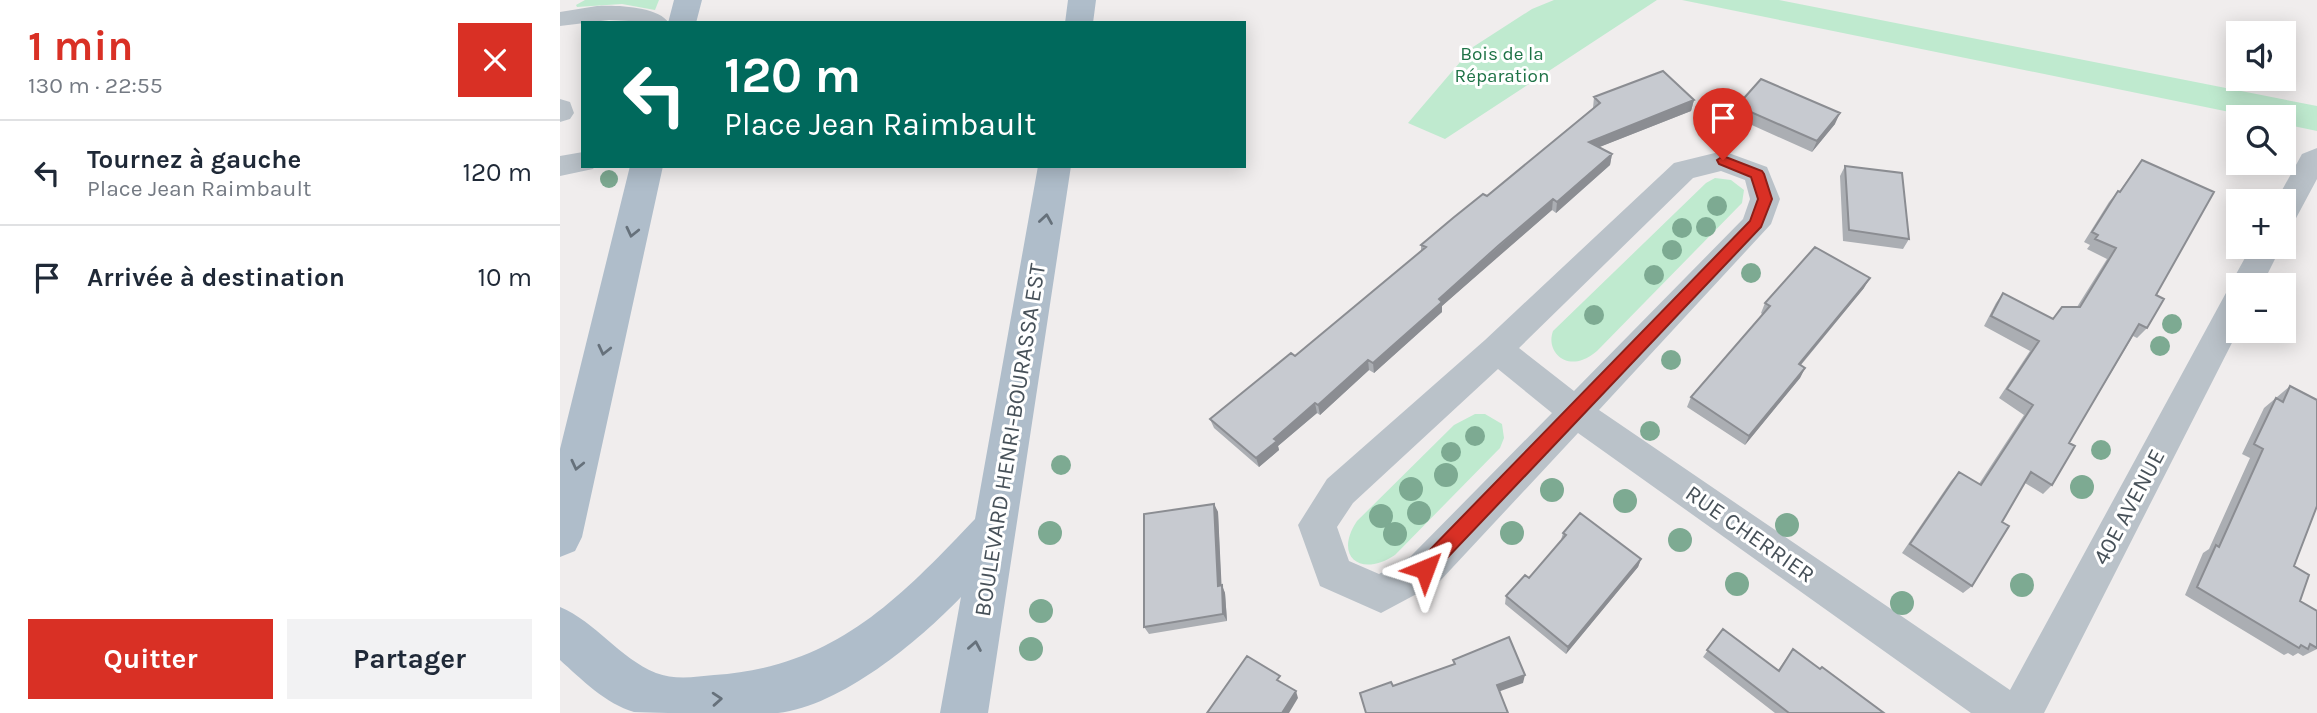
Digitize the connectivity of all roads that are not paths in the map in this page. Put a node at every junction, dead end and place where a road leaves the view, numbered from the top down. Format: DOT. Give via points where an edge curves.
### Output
graph roads {
  1 [pos="569,0"];
  2 [pos="688,0"];
  3 [pos="1082,0"];
  4 [pos="560,5"];
  5 [pos="560,19"];
  6 [pos="651,21"];
  7 [pos="683,21"];
  8 [pos="1079,21"];
  9 [pos="2317,158"];
  10 [pos="581,162"];
  11 [pos="560,166"];
  12 [pos="648,168"];
  13 [pos="1055,168"];
  14 [pos="2296,191"];
  15 [pos="2226,323"];
  16 [pos="1497,349"];
  17 [pos="1576,413"];
  18 [pos="995,528"];
  19 [pos="560,537"];
  20 [pos="560,630"];
  21 [pos="964,713"];
  22 [pos="2007,713"];
  23 [pos="2021,713"];
  1 -- 4 [label="street"];
  2 -- 7 [label="main road"];
  3 -- 8 [label="main road"];
  5 -- 6 [label="street" via="617,12"];
  9 -- 14 [label="street"];
  10 -- 11 [label="street"];
  12 -- 19 [label="main road, one-way"];
  18 -- 13 [label="main road, BOULEVARD HENRI-BOURASSA EST, one-way"];
  15 -- 23 [label="street, 40E AVENUE"];
  16 -- 17 [label="street, RUE CHERRIER"];
  16 -- 17 [label="street" via="1340,491 1317,525 1334,573 1381,594 1425,569"];
  16 -- 17 [label="street" via="1684,170 1723,160 1757,174 1765,199 1756,223"];
  17 -- 22 [label="street, RUE CHERRIER"];
  20 -- 18 [label="main road, one-way" via="638,690 657,697 680,701 774,692 836,668 888,636"];
  21 -- 18 [label="main road, BOULEVARD HENRI-BOURASSA EST, one-way"];
}
